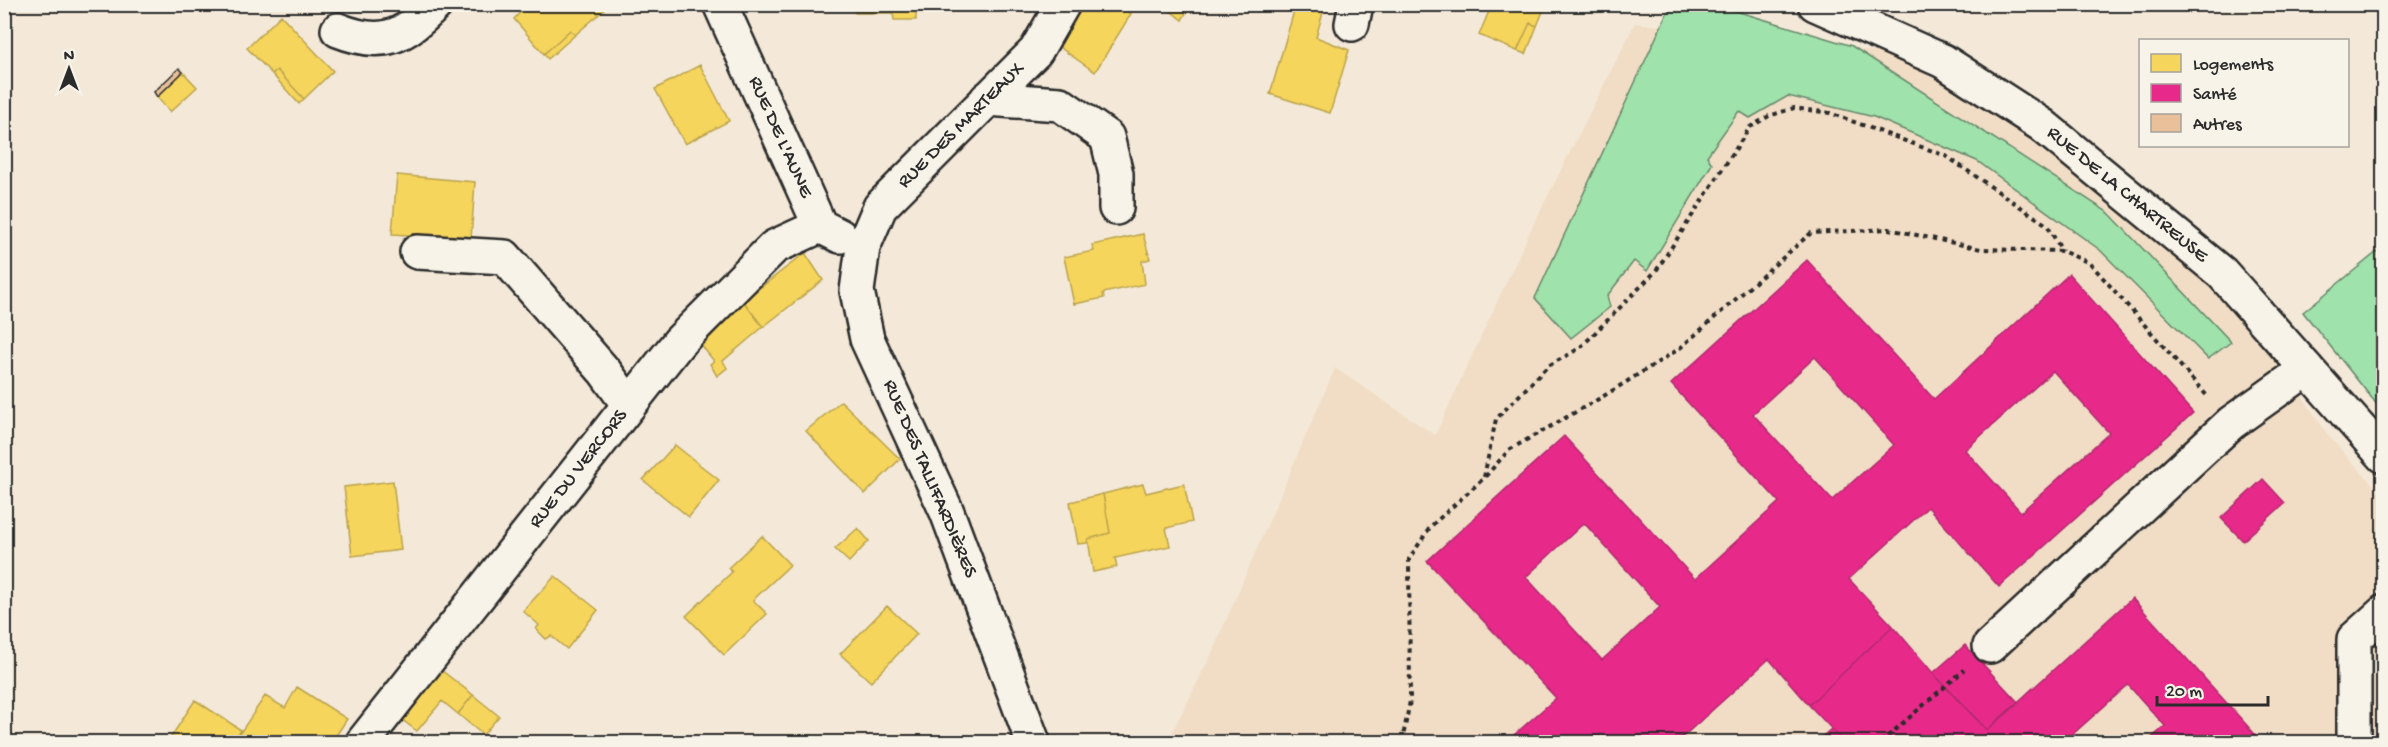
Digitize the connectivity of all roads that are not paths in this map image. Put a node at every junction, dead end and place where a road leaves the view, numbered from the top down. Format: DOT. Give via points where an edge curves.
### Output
graph roads {
  1 [pos="436,4"];
  2 [pos="720,4"];
  3 [pos="1063,4"];
  4 [pos="1815,4"];
  5 [pos="338,30"];
  6 [pos="987,99"];
  7 [pos="1116,208"];
  8 [pos="820,226"];
  9 [pos="863,247"];
  10 [pos="417,252"];
  11 [pos="2307,369"];
  12 [pos="630,405"];
  13 [pos="2384,456"];
  14 [pos="2384,612"];
  15 [pos="1990,646"];
  16 [pos="363,742"];
  17 [pos="1033,742"];
  18 [pos="2354,742"];
  1 -- 5 [label="street" via="397,36 369,38"];
  2 -- 8 [label="street, RUE DE L'AUNE"];
  3 -- 6 [label="street, RUE DES MARTEAUX" via="1036,51"];
  4 -- 11 [label="street, RUE DE LA CHARTREUSE" via="1943,61 2042,124 2222,273"];
  6 -- 7 [label="street" via="1060,104 1107,137 1116,174"];
  6 -- 9 [label="street, RUE DES MARTEAUX" via="879,207"];
  8 -- 9 [label="street"];
  8 -- 12 [label="street, RUE DU VERCORS" via="774,247 679,342"];
  9 -- 17 [label="street, RUE DES TALLIFARDIÈRES" via="857,291 867,339 947,512"];
  10 -- 12 [label="street" via="505,257"];
  11 -- 13 [label="street, RUE DE LA CHARTREUSE"];
  11 -- 15 [label="street" via="2231,423"];
  12 -- 16 [label="street, RUE DU VERCORS"];
  14 -- 18 [label="street" via="2354,639"];
}
